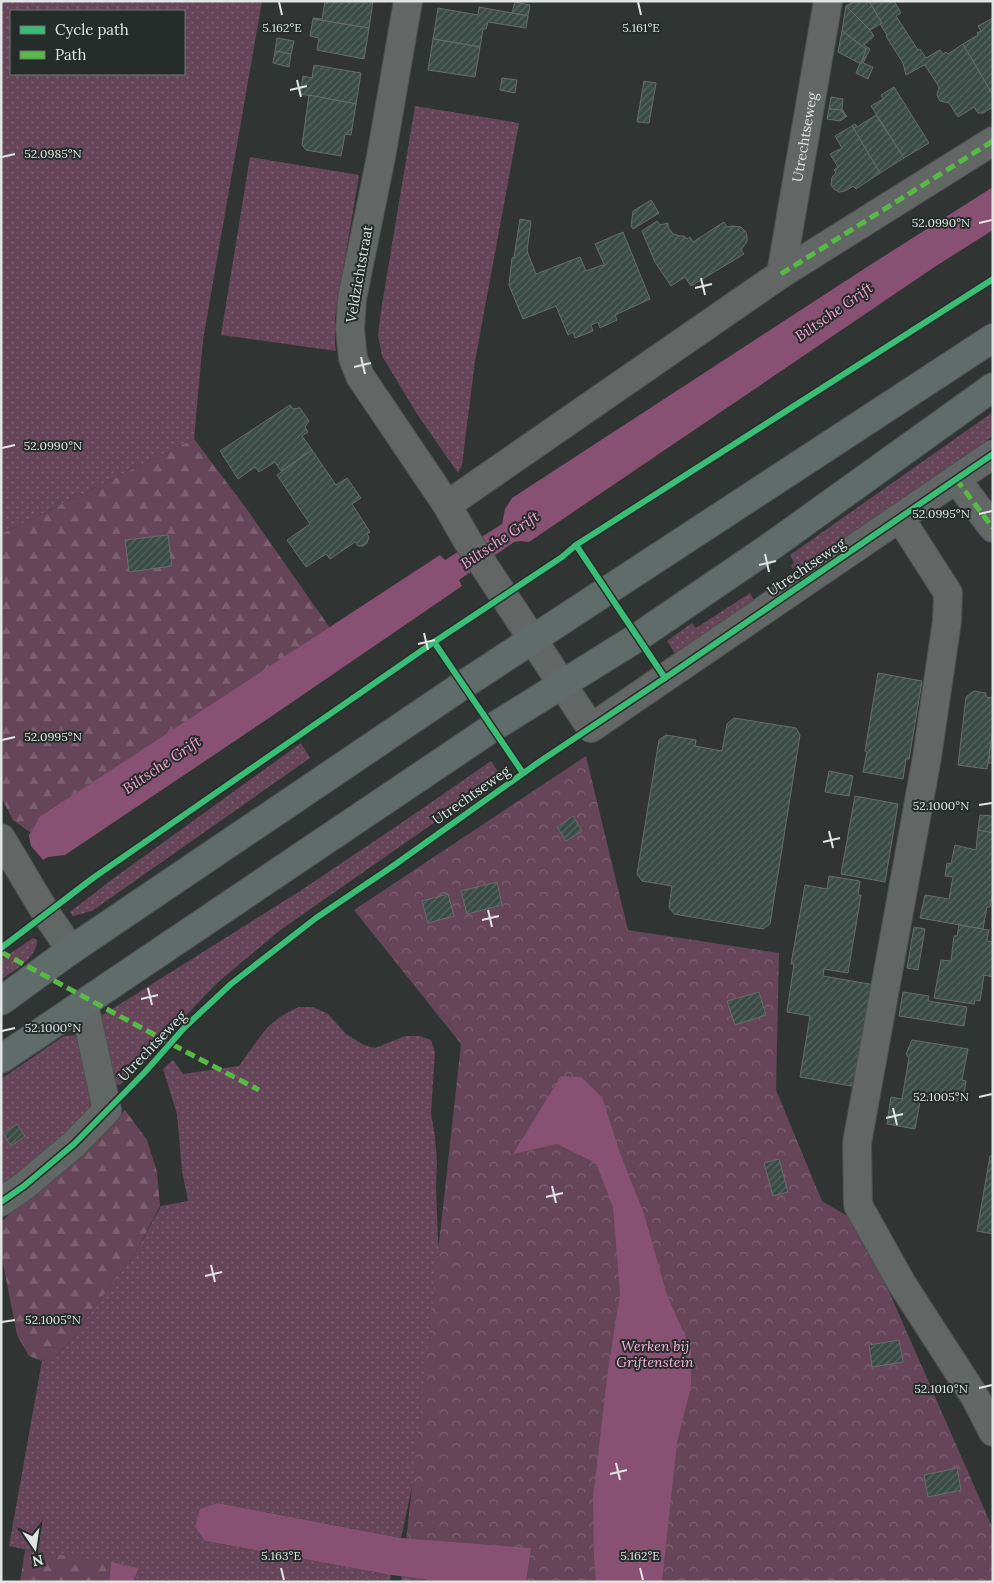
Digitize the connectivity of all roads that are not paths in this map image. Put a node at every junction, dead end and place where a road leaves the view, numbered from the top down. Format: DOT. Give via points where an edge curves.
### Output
graph roads {
  1 [pos="408,1"];
  2 [pos="828,1"];
  3 [pos="993,140"];
  4 [pos="781,274"];
  5 [pos="993,338"];
  6 [pos="993,387"];
  7 [pos="993,454"];
  8 [pos="956,479"];
  9 [pos="447,505"];
  10 [pos="900,518"];
  11 [pos="993,528"];
  12 [pos="504,595"];
  13 [pos="534,639"];
  14 [pos="562,684"];
  15 [pos="3,841"];
  16 [pos="71,950"];
  17 [pos="1,1001"];
  18 [pos="84,1004"];
  19 [pos="1,1059"];
  20 [pos="1,1202"];
  21 [pos="993,1432"];
  1 -- 9 [label="street, Veldzichtstraat" via="352,299 350,329 353,358 360,376"];
  2 -- 4 [label="street, Utrechtseweg"];
  3 -- 4 [label="street"];
  4 -- 9 [label="street"];
  5 -- 13 [label="main road"];
  6 -- 14 [label="main road" via="770,547 638,637"];
  7 -- 8 [label="street, Utrechtseweg"];
  8 -- 10 [label="street, Utrechtseweg"];
  8 -- 11 [label="street"];
  9 -- 12 [label="street, Veldzichtstraat"];
  10 -- 14 [label="street, Utrechtseweg" via="591,728"];
  10 -- 21 [label="street" via="948,594 948,621 857,1143 858,1205 902,1284 975,1397"];
  12 -- 13 [label="street, Utrechtseweg"];
  13 -- 14 [label="street, Utrechtseweg"];
  13 -- 16 [label="main road"];
  14 -- 18 [label="main road" via="485,732"];
  15 -- 16 [label="street"];
  16 -- 17 [label="main road"];
  18 -- 19 [label="main road"];
  18 -- 20 [label="street, Utrechtseweg" via="107,1110 74,1144"];
}
